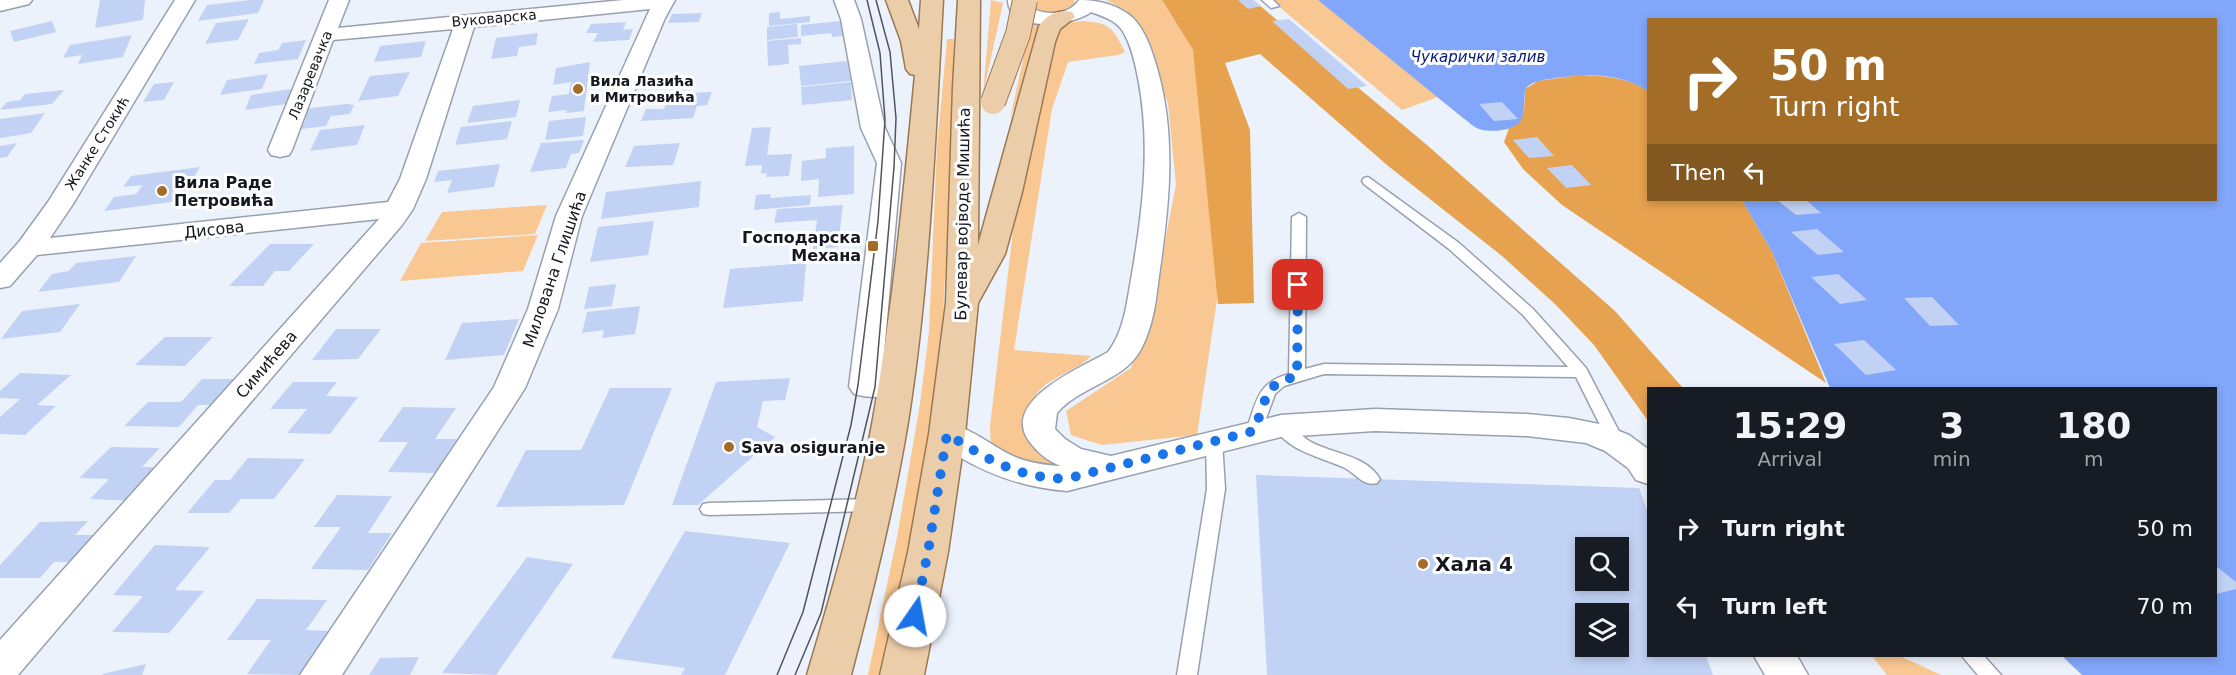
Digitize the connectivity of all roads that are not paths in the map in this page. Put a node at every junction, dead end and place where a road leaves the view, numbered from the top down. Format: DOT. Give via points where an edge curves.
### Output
graph roads {
  1 [pos="22,0"];
  2 [pos="185,0"];
  3 [pos="339,0"];
  4 [pos="844,0"];
  5 [pos="897,0"];
  6 [pos="932,0"];
  7 [pos="969,0"];
  8 [pos="664,1"];
  9 [pos="1017,1"];
  10 [pos="0,5"];
  11 [pos="1078,8"];
  12 [pos="466,21"];
  13 [pos="326,35"];
  14 [pos="923,103"];
  15 [pos="964,149"];
  16 [pos="280,150"];
  17 [pos="1368,181"];
  18 [pos="400,209"];
  19 [pos="1299,217"];
  20 [pos="29,248"];
  21 [pos="0,280"];
  22 [pos="962,303"];
  23 [pos="1581,372"];
  24 [pos="1297,376"];
  25 [pos="896,385"];
  26 [pos="1268,428"];
  27 [pos="947,434"];
  28 [pos="1214,441"];
  29 [pos="1617,442"];
  30 [pos="1109,467"];
  31 [pos="1647,470"];
  32 [pos="1371,479"];
  33 [pos="873,505"];
  34 [pos="709,509"];
  35 [pos="1775,657"];
  36 [pos="1973,657"];
  37 [pos="0,668"];
  38 [pos="320,675"];
  39 [pos="829,675"];
  40 [pos="902,675"];
  41 [pos="1187,675"];
  42 [pos="1788,675"];
  43 [pos="1991,675"];
  1 -- 10 [label="street"];
  2 -- 20 [label="street, Жанке Стокић" via="82,171"];
  3 -- 13 [label="street, Лазаревачка"];
  4 -- 25 [label="street" via="873,128 889,163 865,387"];
  5 -- 14 [label="main road" via="915,51"];
  6 -- 14 [label="main road"];
  7 -- 15 [label="main road, Булевар војводе Мишића"];
  8 -- 12 [label="street, Вуковарска"];
  8 -- 38 [label="street, Милована Глишића" via="569,216 543,309 519,370"];
  9 -- 11 [label="street" via="1021,11 1035,16"];
  9 -- 15 [label="main road, bridge" via="1018,34 993,102"];
  11 -- 22 [label="main road" via="1050,26 990,254"];
  11 -- 30 [label="street" via="1123,20 1145,60 1157,116 1159,182 1142,295 1127,350 1119,359 1054,399 1039,419 1039,431 1056,451 1071,459"];
  12 -- 13 [label="street, Вуковарска"];
  12 -- 18 [label="street, Симићева"];
  13 -- 16 [label="street, Лазаревачка"];
  14 -- 25 [label="main road"];
  15 -- 22 [label="main road, Булевар војводе Мишића"];
  17 -- 23 [label="lane" via="1454,246 1520,304"];
  18 -- 20 [label="street, Дисова"];
  18 -- 37 [label="street, Симићева" via="384,232"];
  19 -- 24 [label="lane"];
  20 -- 21 [label="street, Жанке Стокић"];
  22 -- 27 [label="main road, Булевар војводе Мишића"];
  23 -- 24 [label="lane" via="1323,369"];
  23 -- 29 [label="lane"];
  24 -- 26 [label="lane" via="1278,382 1268,392"];
  25 -- 33 [label="main road"];
  26 -- 28 [label="street"];
  26 -- 29 [label="street" via="1375,420 1527,424 1592,433"];
  26 -- 32 [label="lane" via="1357,467"];
  27 -- 30 [label="street" via="998,465 1046,478 1066,479"];
  27 -- 40 [label="main road, Булевар војводе Мишића"];
  28 -- 30 [label="street"];
  28 -- 41 [label="lane" via="1216,489"];
  29 -- 31 [label="street"];
  33 -- 34 [label="lane"];
  33 -- 39 [label="main road"];
  35 -- 42 [label="street"];
  36 -- 43 [label="lane"];
}
